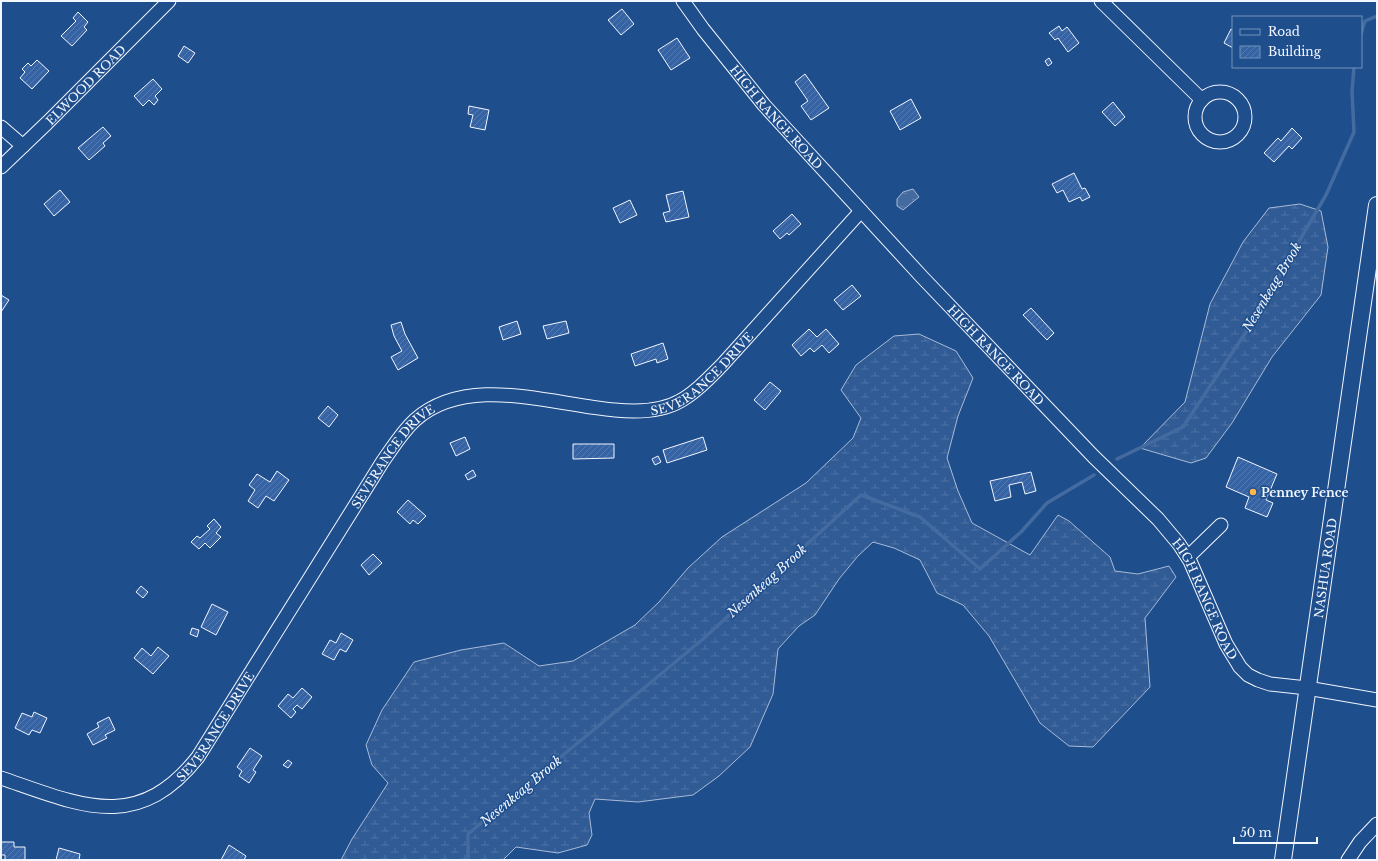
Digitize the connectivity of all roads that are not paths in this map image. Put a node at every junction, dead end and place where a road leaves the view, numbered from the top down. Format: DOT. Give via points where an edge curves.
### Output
graph roads {
  1 [pos="169,1"];
  2 [pos="682,1"];
  3 [pos="1101,1"];
  4 [pos="1202,100"];
  5 [pos="1,127"];
  6 [pos="23,146"];
  7 [pos="1,167"];
  8 [pos="1377,205"];
  9 [pos="861,211"];
  10 [pos="1221,524"];
  11 [pos="1188,557"];
  12 [pos="1307,688"];
  13 [pos="1377,700"];
  14 [pos="1,778"];
  15 [pos="1377,824"];
  16 [pos="1283,860"];
  17 [pos="1348,860"];
  1 -- 6 [label="street, ELWOOD ROAD"];
  2 -- 9 [label="street, HIGH RANGE ROAD" via="764,105"];
  3 -- 4 [label="street"];
  5 -- 6 [label="street"];
  6 -- 7 [label="street, ELWOOD ROAD"];
  8 -- 12 [label="main road, NASHUA ROAD"];
  9 -- 11 [label="street, HIGH RANGE ROAD" via="1094,457 1158,520"];
  9 -- 14 [label="street, SEVERANCE DRIVE" via="722,365 699,387 679,401 654,409 628,411 512,396 473,396 460,397 436,406 416,420 383,461 198,757 180,778 156,796 135,803 96,806 70,802"];
  10 -- 11 [label="street"];
  11 -- 12 [label="street, HIGH RANGE ROAD" via="1226,644 1240,667 1248,675 1270,684"];
  12 -- 13 [label="street, HIGH RANGE ROAD"];
  12 -- 16 [label="main road, NASHUA ROAD"];
  15 -- 17 [label="street"];
}
